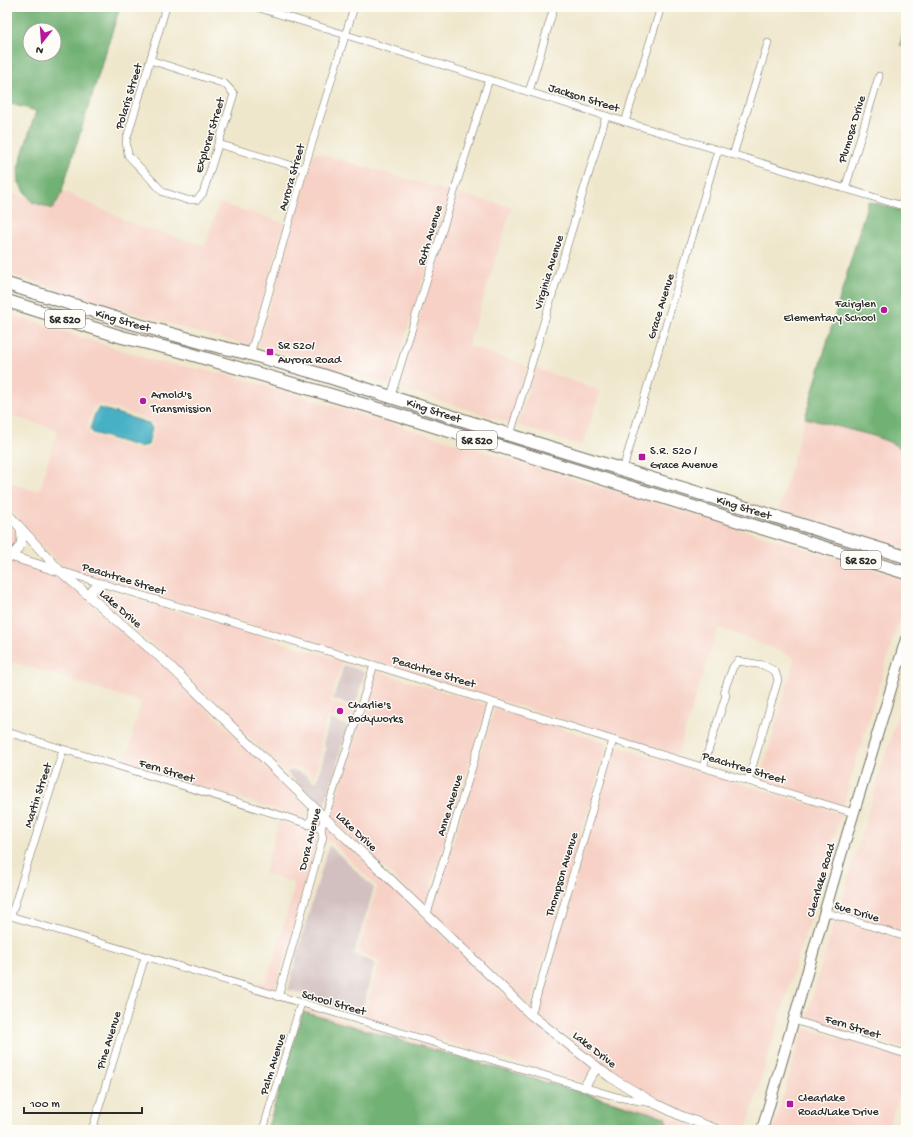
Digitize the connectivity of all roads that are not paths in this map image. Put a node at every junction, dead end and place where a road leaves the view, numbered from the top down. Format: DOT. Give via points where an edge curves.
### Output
graph roads {
  1 [pos="166,7"];
  2 [pos="256,7"];
  3 [pos="354,7"];
  4 [pos="554,7"];
  5 [pos="661,7"];
  6 [pos="346,35"];
  7 [pos="768,43"];
  8 [pos="150,60"];
  9 [pos="879,76"];
  10 [pos="489,79"];
  11 [pos="529,92"];
  12 [pos="606,116"];
  13 [pos="625,122"];
  14 [pos="218,144"];
  15 [pos="718,150"];
  16 [pos="733,154"];
  17 [pos="304,169"];
  18 [pos="845,189"];
  19 [pos="197,200"];
  20 [pos="906,207"];
  21 [pos="7,284"];
  22 [pos="7,301"];
  23 [pos="85,325"];
  24 [pos="160,330"];
  25 [pos="180,351"];
  26 [pos="250,354"];
  27 [pos="391,396"];
  28 [pos="374,407"];
  29 [pos="510,435"];
  30 [pos="506,449"];
  31 [pos="623,469"];
  32 [pos="647,476"];
  33 [pos="7,513"];
  34 [pos="21,529"];
  35 [pos="9,555"];
  36 [pos="906,557"];
  37 [pos="60,571"];
  38 [pos="906,574"];
  39 [pos="103,584"];
  40 [pos="93,600"];
  41 [pos="906,639"];
  42 [pos="374,665"];
  43 [pos="492,702"];
  44 [pos="7,732"];
  45 [pos="613,740"];
  46 [pos="63,750"];
  47 [pos="703,767"];
  48 [pos="748,781"];
  49 [pos="313,807"];
  50 [pos="854,813"];
  51 [pos="325,818"];
  52 [pos="309,824"];
  53 [pos="321,829"];
  54 [pos="825,912"];
  55 [pos="427,914"];
  56 [pos="9,916"];
  57 [pos="906,938"];
  58 [pos="145,957"];
  59 [pos="278,997"];
  60 [pos="301,1004"];
  61 [pos="531,1015"];
  62 [pos="793,1020"];
  63 [pos="906,1054"];
  64 [pos="597,1067"];
  65 [pos="584,1087"];
  66 [pos="656,1104"];
  67 [pos="92,1130"];
  68 [pos="263,1130"];
  69 [pos="718,1130"];
  70 [pos="762,1130"];
  1 -- 8 [label="street, Polaris Street"];
  2 -- 6 [label="street, Jackson Street"];
  3 -- 6 [label="street, Aurora Street"];
  4 -- 11 [label="street"];
  5 -- 13 [label="street"];
  6 -- 10 [label="street, Jackson Street"];
  6 -- 17 [label="street, Aurora Street"];
  7 -- 16 [label="street"];
  8 -- 14 [label="street, Explorer Street" via="225,84 234,94"];
  8 -- 19 [label="street, Polaris Street" via="126,141 128,155 163,192 187,200"];
  9 -- 18 [label="street, Plumosa Drive"];
  10 -- 11 [label="street, Jackson Street"];
  10 -- 27 [label="street, Ruth Avenue"];
  11 -- 12 [label="street, Jackson Street"];
  12 -- 13 [label="street, Jackson Street"];
  12 -- 29 [label="street, Virginia Avenue"];
  13 -- 15 [label="street, Jackson Street"];
  14 -- 17 [label="street"];
  14 -- 19 [label="street, Explorer Street" via="203,193"];
  15 -- 16 [label="street, Jackson Street"];
  15 -- 31 [label="street, Grace Avenue"];
  16 -- 18 [label="street, Jackson Street"];
  17 -- 26 [label="street, Aurora Street"];
  18 -- 20 [label="street, Jackson Street"];
  21 -- 24 [label="main road, King Street / SR 520"];
  22 -- 23 [label="main road, King Street / SR 520"];
  23 -- 24 [label="main road" via="106,322 150,335"];
  23 -- 25 [label="main road, King Street / SR 520"];
  24 -- 26 [label="main road, King Street / SR 520"];
  25 -- 26 [label="main road" via="189,349 236,359"];
  25 -- 28 [label="main road, King Street / SR 520"];
  26 -- 27 [label="main road, King Street / SR 520"];
  27 -- 29 [label="main road, King Street / SR 520"];
  28 -- 29 [label="main road" via="378,404 503,440"];
  28 -- 30 [label="main road, King Street / SR 520"];
  29 -- 31 [label="main road, King Street / SR 520"];
  30 -- 32 [label="main road" via="521,446 638,481"];
  30 -- 38 [label="main road, King Street / SR 520"];
  31 -- 32 [label="main road, King Street / SR 520"];
  32 -- 36 [label="main road, King Street / SR 520"];
  33 -- 34 [label="street, Lake Drive"];
  34 -- 35 [label="street" via="23,541 19,549"];
  34 -- 37 [label="street, Lake Drive"];
  35 -- 37 [label="street, Peachtree Street"];
  37 -- 39 [label="street, Peachtree Street"];
  37 -- 40 [label="street, Lake Drive"];
  39 -- 40 [label="street" via="96,586 90,594"];
  39 -- 42 [label="street, Peachtree Street"];
  40 -- 49 [label="street, Lake Drive" via="169,665"];
  41 -- 50 [label="main road, Clearlake Road"];
  42 -- 43 [label="street, Peachtree Street"];
  42 -- 51 [label="street, Dora Avenue"];
  43 -- 45 [label="street, Peachtree Street"];
  43 -- 55 [label="street, Anne Avenue"];
  44 -- 46 [label="street, Fern Street"];
  45 -- 47 [label="street, Peachtree Street"];
  45 -- 61 [label="street, Thompson Avenue"];
  46 -- 52 [label="street, Fern Street"];
  46 -- 56 [label="street, Martin Street"];
  47 -- 48 [label="street, Peachtree Street"];
  47 -- 48 [label="street" via="733,667 738,661 763,666 775,671 778,680"];
  48 -- 50 [label="street, Peachtree Street"];
  49 -- 51 [label="street, Lake Drive"];
  49 -- 52 [label="street"];
  50 -- 54 [label="main road, Clearlake Road"];
  51 -- 53 [label="street, Dora Avenue"];
  51 -- 55 [label="street, Lake Drive"];
  52 -- 53 [label="street, Fern Street"];
  53 -- 59 [label="street, Dora Avenue" via="323,837"];
  54 -- 57 [label="street, Sue Drive"];
  54 -- 62 [label="main road, Clearlake Road"];
  55 -- 61 [label="street, Lake Drive"];
  56 -- 58 [label="street, School Street"];
  58 -- 59 [label="street, School Street"];
  58 -- 67 [label="street, Pine Avenue"];
  59 -- 60 [label="street, School Street"];
  60 -- 65 [label="street, School Street"];
  60 -- 68 [label="street, Palm Avenue"];
  61 -- 64 [label="street, Lake Drive"];
  62 -- 63 [label="street, Fern Street"];
  62 -- 70 [label="main road, Clearlake Road"];
  64 -- 65 [label="street"];
  64 -- 66 [label="street, Lake Drive"];
  65 -- 66 [label="street, School Street" via="617,1097"];
  66 -- 69 [label="street, Lake Drive"];
}
